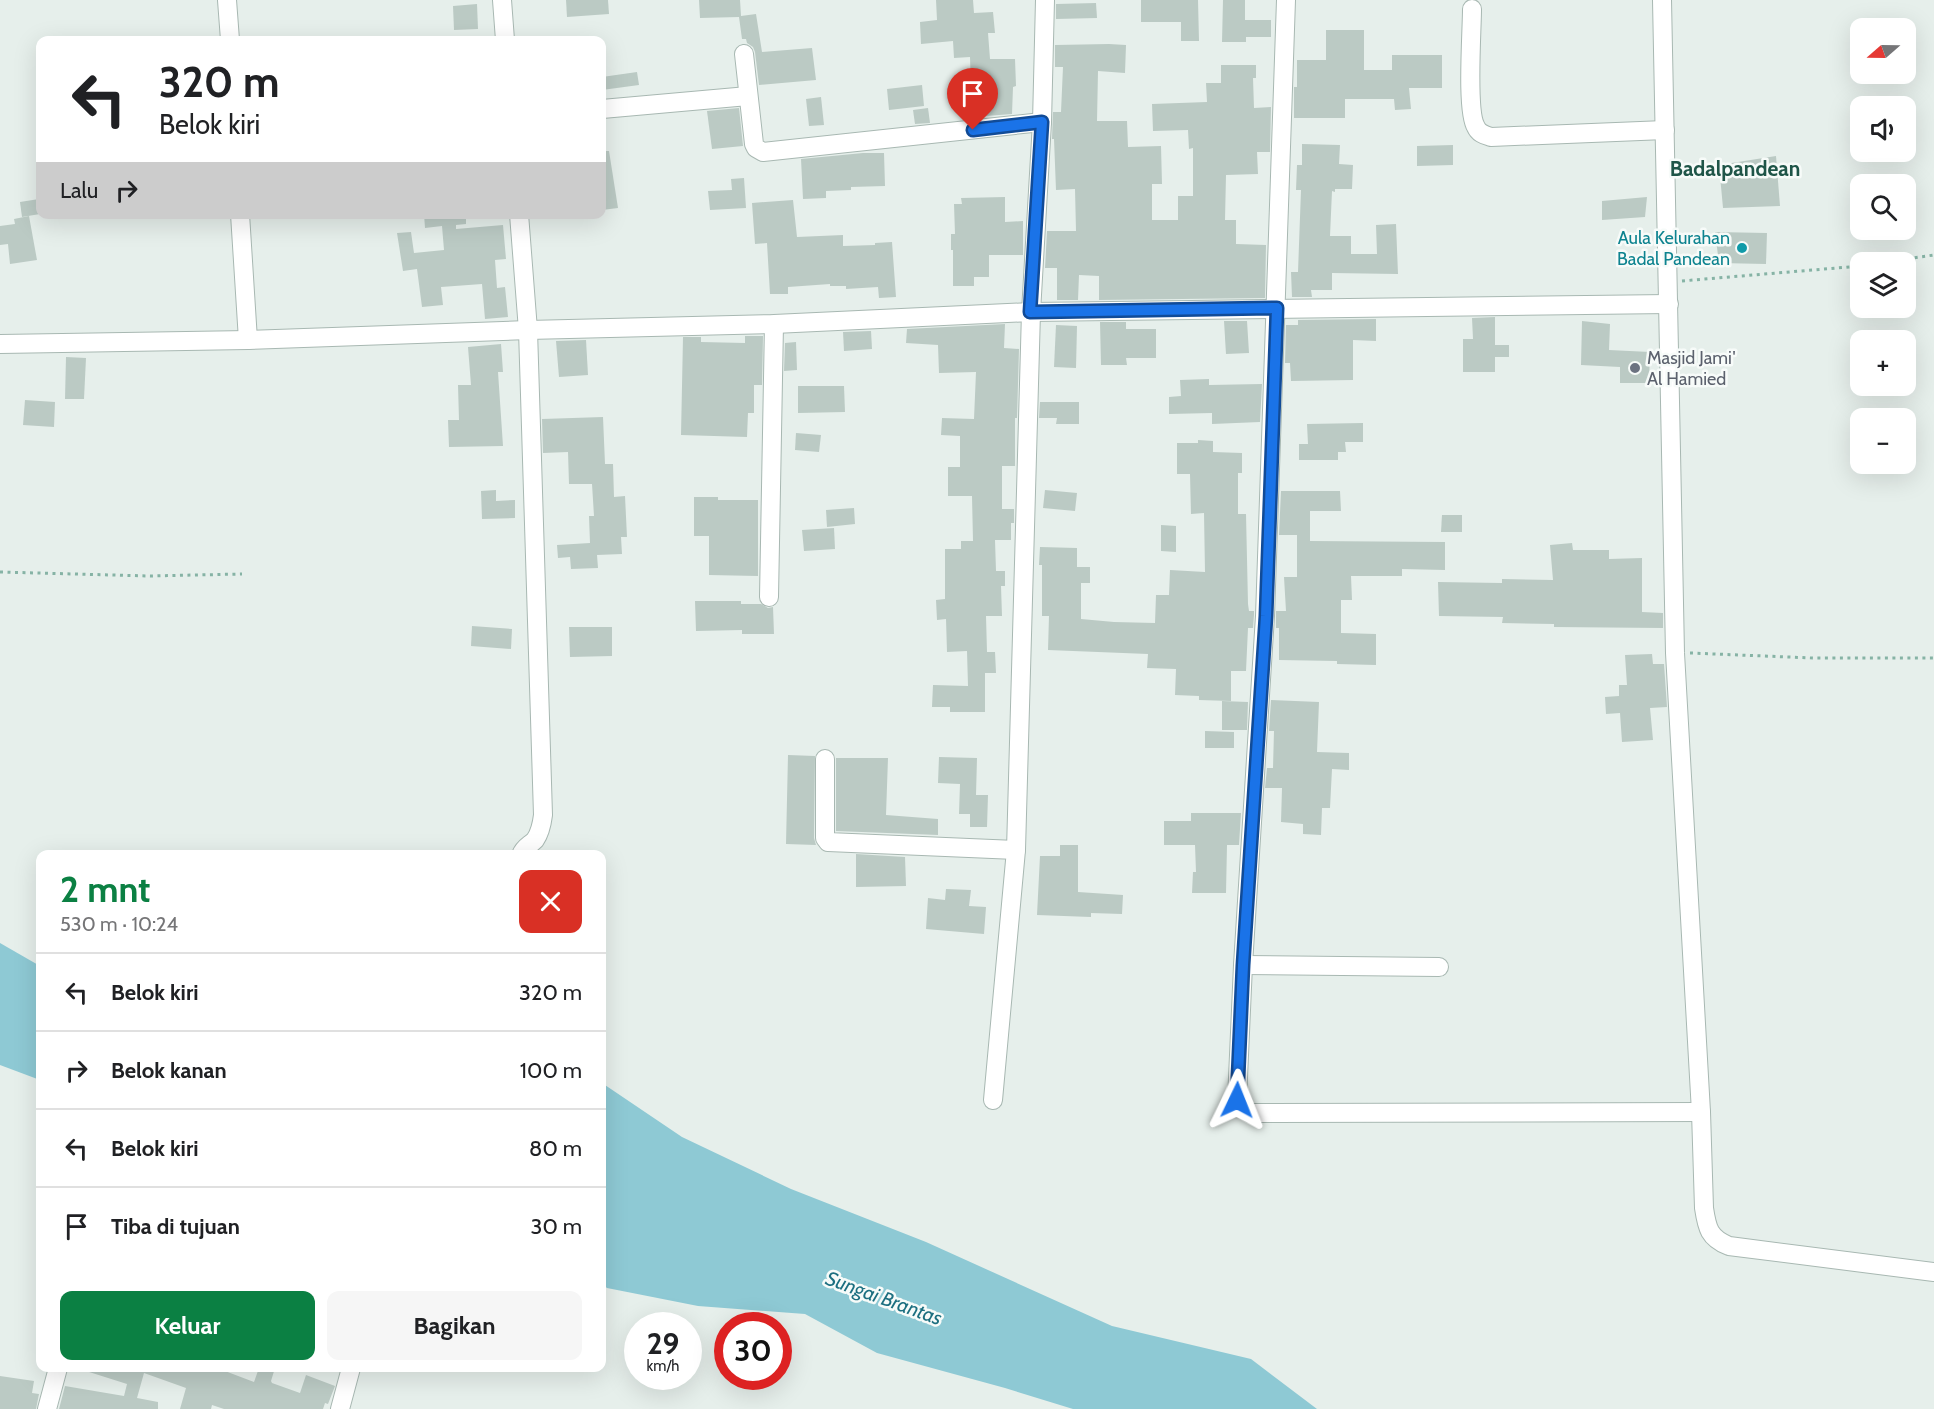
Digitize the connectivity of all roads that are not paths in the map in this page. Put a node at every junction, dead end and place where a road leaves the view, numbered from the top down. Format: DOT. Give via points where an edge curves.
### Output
graph roads {
  1 [pos="227,0"];
  2 [pos="502,0"];
  3 [pos="1045,0"];
  4 [pos="1286,0"];
  5 [pos="1662,0"];
  6 [pos="1472,9"];
  7 [pos="230,36"];
  8 [pos="505,36"];
  9 [pos="744,54"];
  10 [pos="748,96"];
  11 [pos="606,109"];
  12 [pos="1042,122"];
  13 [pos="1665,130"];
  14 [pos="240,219"];
  15 [pos="519,219"];
  16 [pos="1669,304"];
  17 [pos="1277,308"];
  18 [pos="1030,312"];
  19 [pos="774,324"];
  20 [pos="528,330"];
  21 [pos="248,340"];
  22 [pos="0,344"];
  23 [pos="769,597"];
  24 [pos="825,759"];
  25 [pos="524,850"];
  26 [pos="1016,850"];
  27 [pos="1243,965"];
  28 [pos="1439,967"];
  29 [pos="993,1100"];
  30 [pos="1701,1112"];
  31 [pos="1934,1272"];
  32 [pos="57,1372"];
  33 [pos="350,1372"];
  34 [pos="46,1409"];
  35 [pos="340,1409"];
  1 -- 7 [label="street"];
  2 -- 8 [label="street"];
  3 -- 12 [label="street"];
  4 -- 17 [label="street"];
  5 -- 13 [label="street"];
  6 -- 13 [label="street" via="1471,103 1473,121 1483,135"];
  9 -- 10 [label="street"];
  10 -- 11 [label="street"];
  10 -- 12 [label="street" via="754,144 763,152"];
  12 -- 18 [label="street"];
  13 -- 16 [label="street"];
  14 -- 21 [label="street"];
  15 -- 20 [label="street"];
  16 -- 17 [label="street"];
  16 -- 30 [label="street" via="1675,653"];
  17 -- 18 [label="street"];
  17 -- 27 [label="street" via="1266,616"];
  18 -- 19 [label="street"];
  18 -- 26 [label="street"];
  19 -- 20 [label="street"];
  19 -- 23 [label="street"];
  20 -- 21 [label="street"];
  20 -- 25 [label="street" via="543,815 535,840"];
  21 -- 22 [label="street"];
  24 -- 26 [label="street" via="828,842"];
  26 -- 29 [label="street"];
  27 -- 28 [label="street"];
  27 -- 30 [label="street" via="1237,1100 1250,1113"];
  30 -- 31 [label="street" via="1704,1208 1707,1223 1718,1241 1743,1248"];
  32 -- 34 [label="street"];
  33 -- 35 [label="street"];
}
